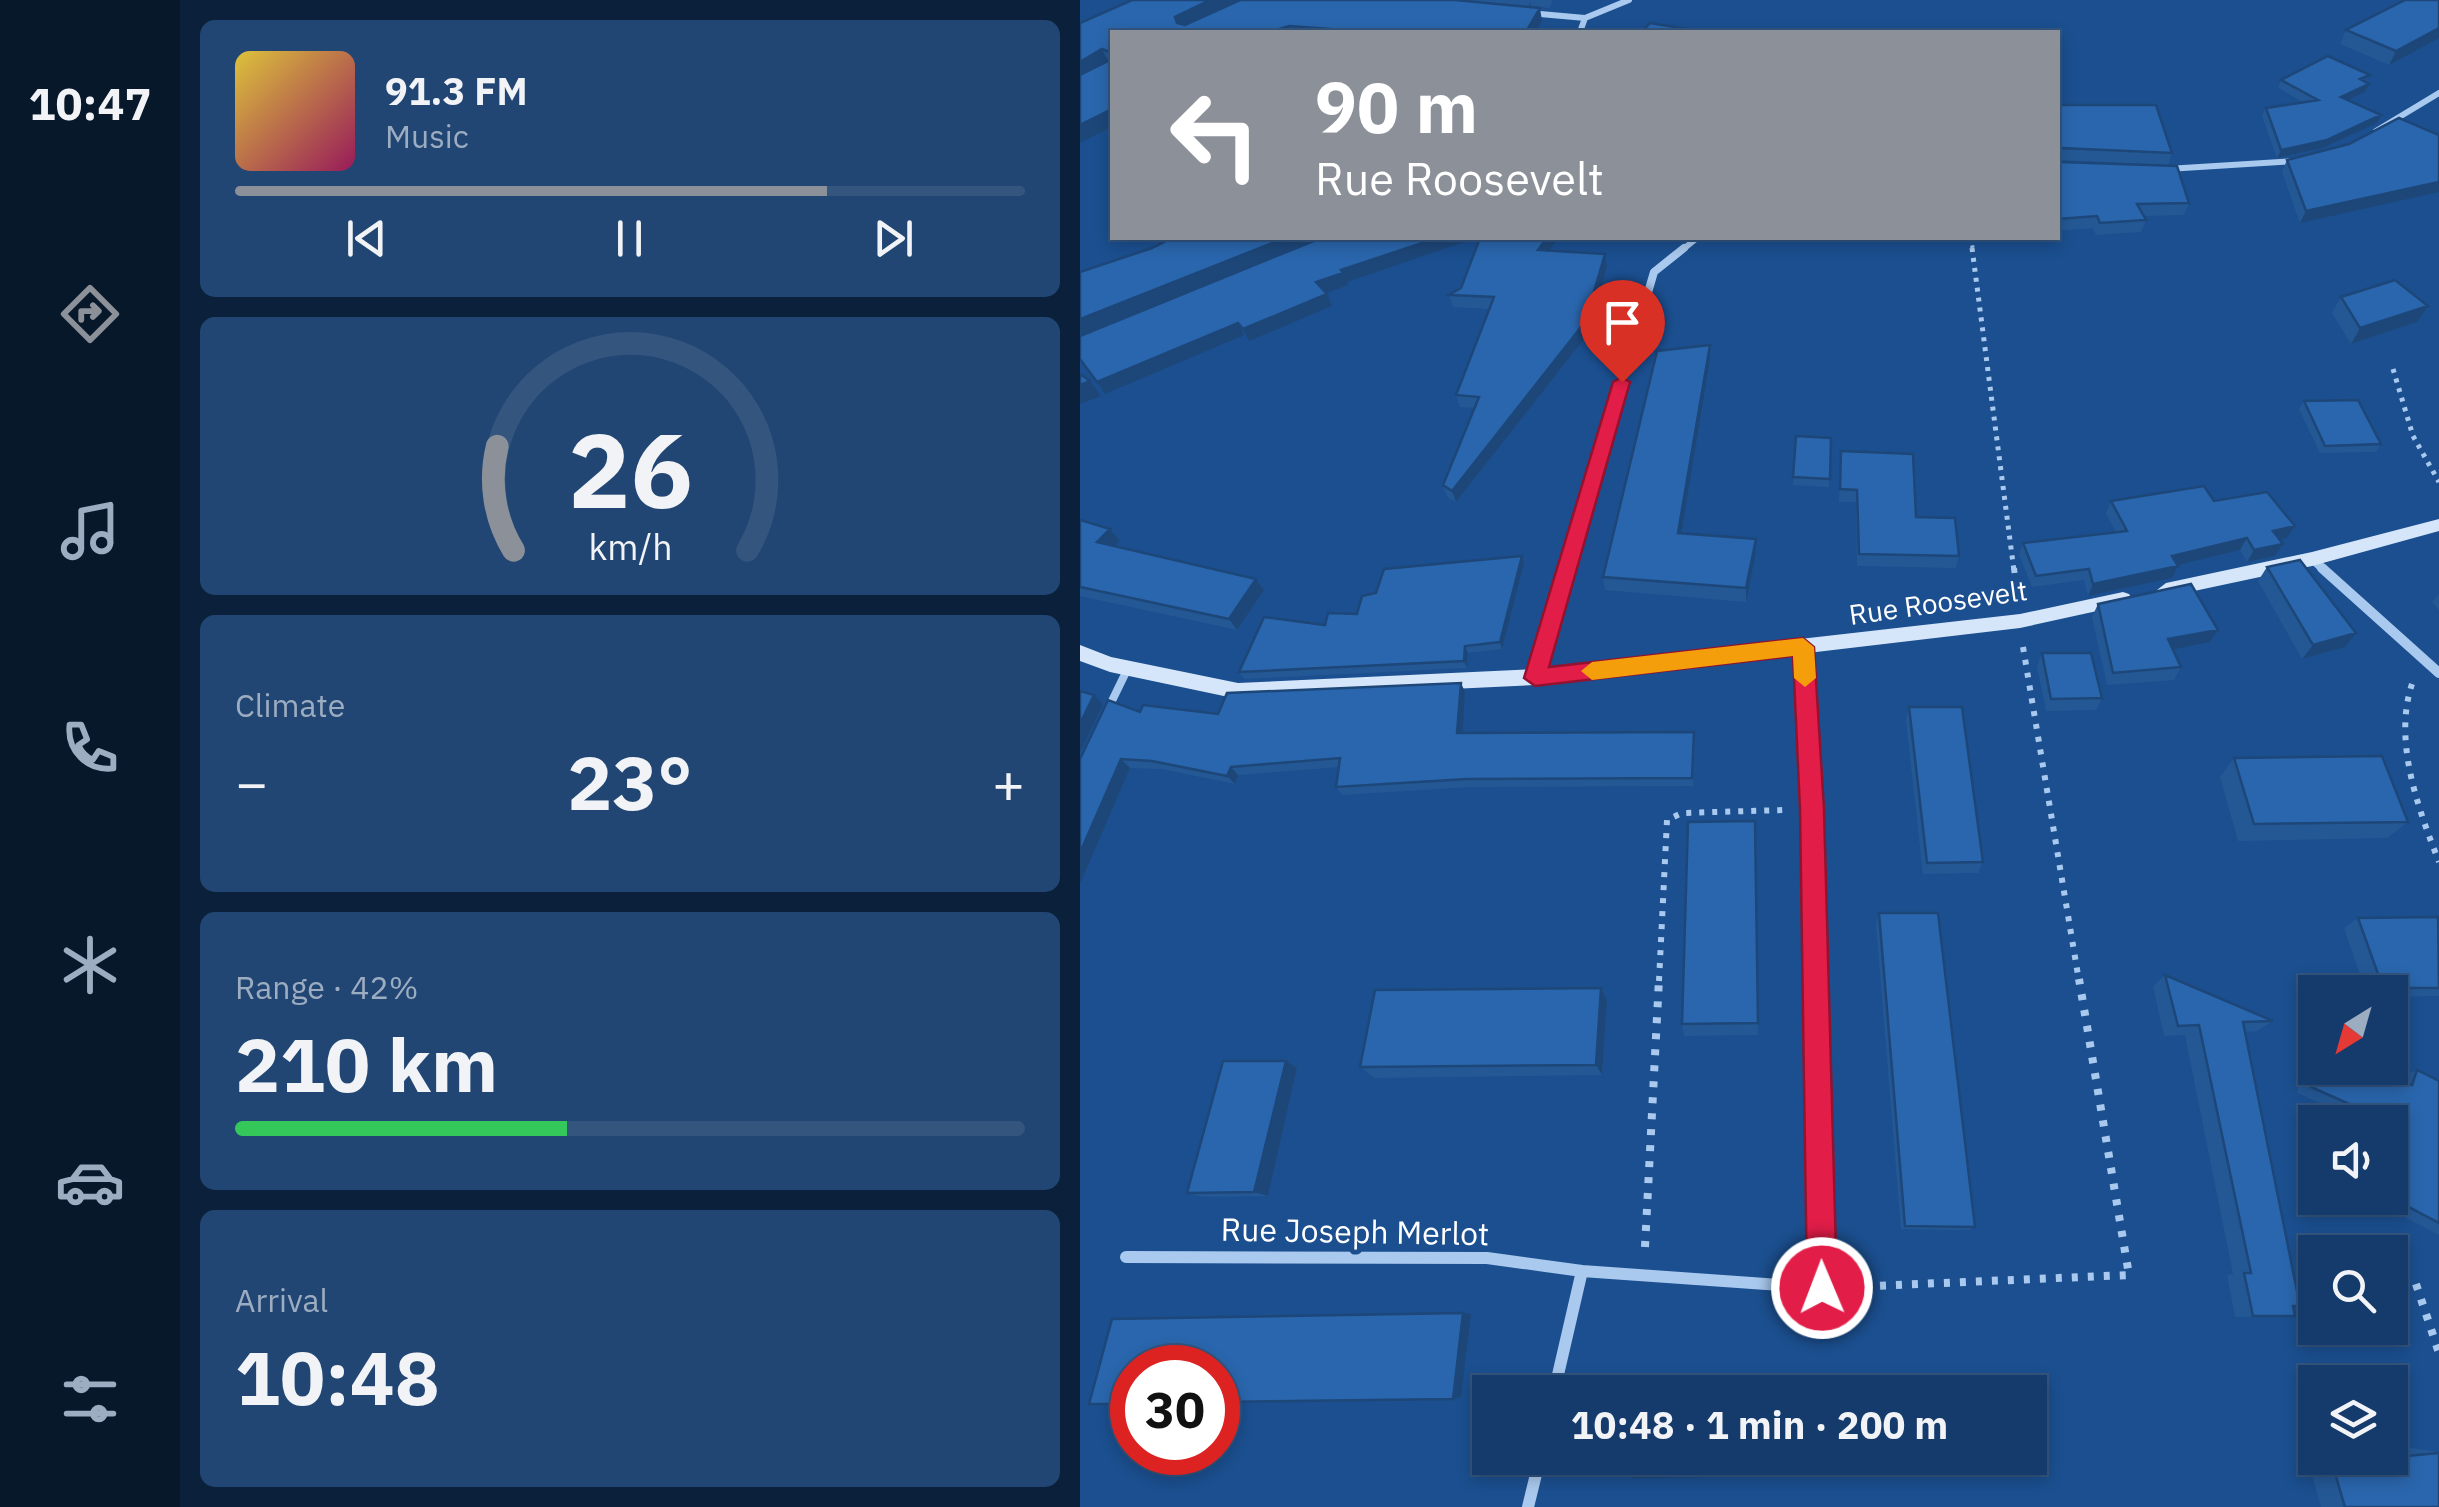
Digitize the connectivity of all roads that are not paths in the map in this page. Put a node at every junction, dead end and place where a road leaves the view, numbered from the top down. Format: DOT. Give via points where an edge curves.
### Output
graph roads {
  1 [pos="1629,0"];
  2 [pos="1512,12"];
  3 [pos="1584,18"];
  4 [pos="1581,30"];
  5 [pos="2439,92"];
  6 [pos="2374,132"];
  7 [pos="2304,158"];
  8 [pos="2148,169"];
  9 [pos="1694,240"];
  10 [pos="2439,525"];
  11 [pos="2312,559"];
  12 [pos="1803,647"];
  13 [pos="1080,654"];
  14 [pos="1128,668"];
  15 [pos="2439,673"];
  16 [pos="1535,678"];
  17 [pos="1104,719"];
  18 [pos="1126,1257"];
  19 [pos="1582,1271"];
  20 [pos="1558,1375"];
  21 [pos="1536,1475"];
  22 [pos="1528,1507"];
  1 -- 3 [label="street"];
  2 -- 3 [label="street"];
  3 -- 4 [label="street"];
  5 -- 6 [label="street"];
  7 -- 8 [label="street" via="2220,169"];
  9 -- 16 [label="street" via="1654,272"];
  10 -- 11 [label="main road, Rue Roosevelt"];
  11 -- 12 [label="main road, Rue Roosevelt" via="2020,620"];
  11 -- 15 [label="street"];
  12 -- 16 [label="main road, Rue Roosevelt"];
  12 -- 19 [label="street, Rue Joseph Merlot" via="1822,1288"];
  13 -- 14 [label="main road, Rue Roosevelt"];
  14 -- 16 [label="main road, Rue Roosevelt" via="1238,691"];
  14 -- 17 [label="lane"];
  18 -- 19 [label="street, Rue Joseph Merlot" via="1487,1258"];
  19 -- 20 [label="street"];
  21 -- 22 [label="street"];
}
